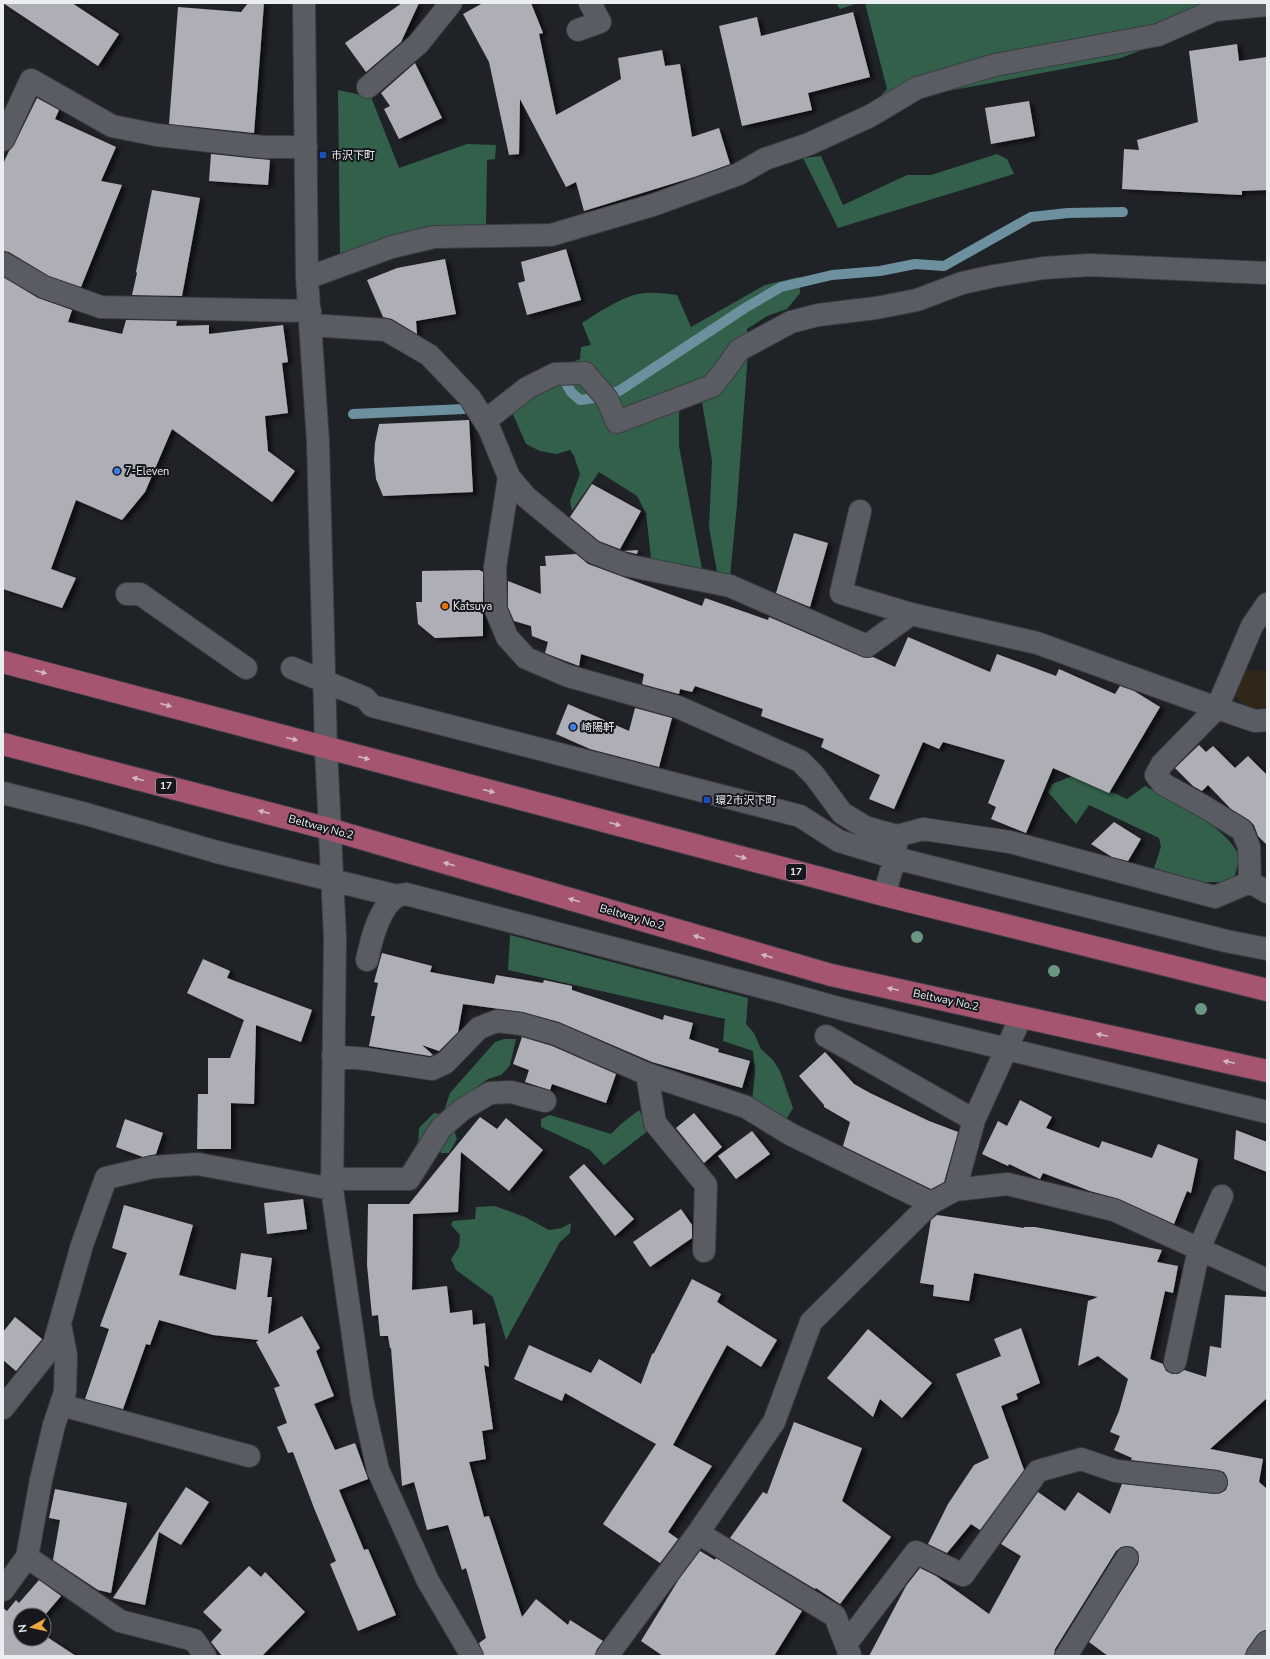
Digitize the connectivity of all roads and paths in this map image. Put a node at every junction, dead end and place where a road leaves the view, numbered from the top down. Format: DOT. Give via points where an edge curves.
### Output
graph roads {
  1 [pos="304,3"];
  2 [pos="451,3"];
  3 [pos="590,3"];
  4 [pos="1267,5"];
  5 [pos="578,30"];
  6 [pos="368,87"];
  7 [pos="3,140"];
  8 [pos="306,148"];
  9 [pos="3,263"];
  10 [pos="1267,273"];
  11 [pos="307,278"];
  12 [pos="310,318"];
  13 [pos="484,421"];
  14 [pos="509,477"];
  15 [pos="860,511"];
  16 [pos="127,594"];
  17 [pos="1267,604"];
  18 [pos="911,614"];
  19 [pos="3,662"];
  20 [pos="246,668"];
  21 [pos="292,668"];
  22 [pos="324,681"];
  23 [pos="1217,708"];
  24 [pos="1263,722"];
  25 [pos="3,744"];
  26 [pos="326,748"];
  27 [pos="3,754"];
  28 [pos="98,768"];
  29 [pos="3,793"];
  30 [pos="329,829"];
  31 [pos="897,836"];
  32 [pos="895,858"];
  33 [pos="332,879"];
  34 [pos="1258,887"];
  35 [pos="884,895"];
  36 [pos="397,896"];
  37 [pos="1267,949"];
  38 [pos="367,960"];
  39 [pos="1267,990"];
  40 [pos="1021,1017"];
  41 [pos="826,1036"];
  42 [pos="1006,1050"];
  43 [pos="333,1056"];
  44 [pos="1267,1070"];
  45 [pos="647,1074"];
  46 [pos="545,1102"];
  47 [pos="1267,1112"];
  48 [pos="974,1120"];
  49 [pos="332,1184"];
  50 [pos="955,1190"];
  51 [pos="1222,1196"];
  52 [pos="931,1203"];
  53 [pos="1199,1249"];
  54 [pos="704,1251"];
  55 [pos="1267,1280"];
  56 [pos="60,1324"];
  57 [pos="1175,1362"];
  58 [pos="61,1406"];
  59 [pos="3,1408"];
  60 [pos="248,1456"];
  61 [pos="1216,1482"];
  62 [pos="698,1533"];
  63 [pos="27,1557"];
  64 [pos="1127,1558"];
  65 [pos="3,1590"];
  66 [pos="1267,1642"];
  67 [pos="848,1650"];
  68 [pos="205,1656"];
  69 [pos="472,1656"];
  70 [pos="607,1656"];
  71 [pos="1066,1656"];
  72 [pos="1257,1656"];
  1 -- 8 [label="street"];
  2 -- 6 [label="street" via="418,44"];
  3 -- 5 [label="street" via="600,22"];
  4 -- 11 [label="street" via="1215,10 1158,35 995,65 917,88 870,116 810,144 765,159 739,174 653,205 551,235 434,237 392,247"];
  7 -- 8 [label="street" via="31,80 112,126 157,136 264,147"];
  8 -- 11 [label="street"];
  9 -- 12 [label="street" via="44,286 101,307"];
  10 -- 13 [label="street" via="1090,265 1044,268 994,276 962,283 917,300 818,315 791,322 739,350 712,386 617,422 607,399 585,373 555,374 527,388"];
  11 -- 12 [label="street"];
  12 -- 13 [label="street" via="386,330 429,355 470,398"];
  12 -- 22 [label="street" via="318,442"];
  13 -- 14 [label="street"];
  14 -- 18 [label="street" via="526,497 593,552 626,565 730,586 867,646"];
  14 -- 31 [label="street" via="495,567 496,610 507,637 526,658 568,676 678,707 800,761 814,775 842,813 865,826"];
  15 -- 18 [label="street" via="841,593"];
  16 -- 20 [label="street" via="140,594"];
  17 -- 23 [label="street" via="1252,626"];
  18 -- 23 [label="street" via="1037,643"];
  19 -- 26 [label="main road, 17, one-way"];
  21 -- 22 [label="street"];
  22 -- 26 [label="street"];
  22 -- 32 [label="street" via="365,698 372,706 800,816 839,841"];
  23 -- 24 [label="street"];
  23 -- 34 [label="street" via="1162,764 1156,775 1163,784 1242,830 1249,847"];
  25 -- 28 [label="main road, Beltway No.2 / 17"];
  26 -- 30 [label="street"];
  26 -- 35 [label="main road, 17, one-way"];
  27 -- 28 [label="main road"];
  30 -- 28 [label="main road, Beltway No.2 / 17, one-way"];
  29 -- 33 [label="street" via="217,852"];
  30 -- 33 [label="street"];
  40 -- 30 [label="main road, Beltway No.2 / 17, one-way" via="831,975"];
  31 -- 32 [label="street"];
  31 -- 34 [label="street" via="923,829 1010,842 1215,897"];
  32 -- 35 [label="street"];
  32 -- 37 [label="street"];
  33 -- 36 [label="street"];
  33 -- 43 [label="street" via="335,938"];
  35 -- 39 [label="main road, 17"];
  36 -- 38 [label="street" via="382,911"];
  36 -- 42 [label="street" via="406,894"];
  40 -- 42 [label="street"];
  44 -- 40 [label="main road, Beltway No.2 / 17, one-way"];
  41 -- 48 [label="street"];
  42 -- 47 [label="street" via="1074,1064"];
  42 -- 48 [label="street"];
  43 -- 45 [label="street" via="432,1069 445,1063 479,1028 497,1021 521,1024 556,1034"];
  43 -- 49 [label="street"];
  45 -- 52 [label="street" via="746,1108 790,1134"];
  45 -- 54 [label="street" via="656,1123 706,1185"];
  46 -- 49 [label="street" via="511,1092 490,1093 463,1109 441,1128 409,1179"];
  48 -- 50 [label="street"];
  49 -- 56 [label="street" via="198,1164 153,1167 106,1178 82,1245"];
  49 -- 69 [label="street" via="362,1399 378,1470 428,1581"];
  50 -- 52 [label="street"];
  50 -- 53 [label="street" via="1007,1184 1099,1206 1114,1210"];
  51 -- 53 [label="street"];
  52 -- 62 [label="street" via="811,1322 774,1422"];
  53 -- 55 [label="street"];
  53 -- 57 [label="street"];
  56 -- 58 [label="street" via="66,1355 65,1392"];
  56 -- 59 [label="street" via="54,1344"];
  58 -- 60 [label="street"];
  58 -- 63 [label="street" via="41,1480"];
  61 -- 67 [label="street" via="1116,1471 1081,1459 1038,1471 963,1575 916,1552"];
  62 -- 67 [label="street" via="836,1616"];
  62 -- 70 [label="street"];
  63 -- 65 [label="street"];
  63 -- 68 [label="street" via="120,1621 194,1640"];
  64 -- 71 [label="street"];
  66 -- 72 [label="street"];
}
